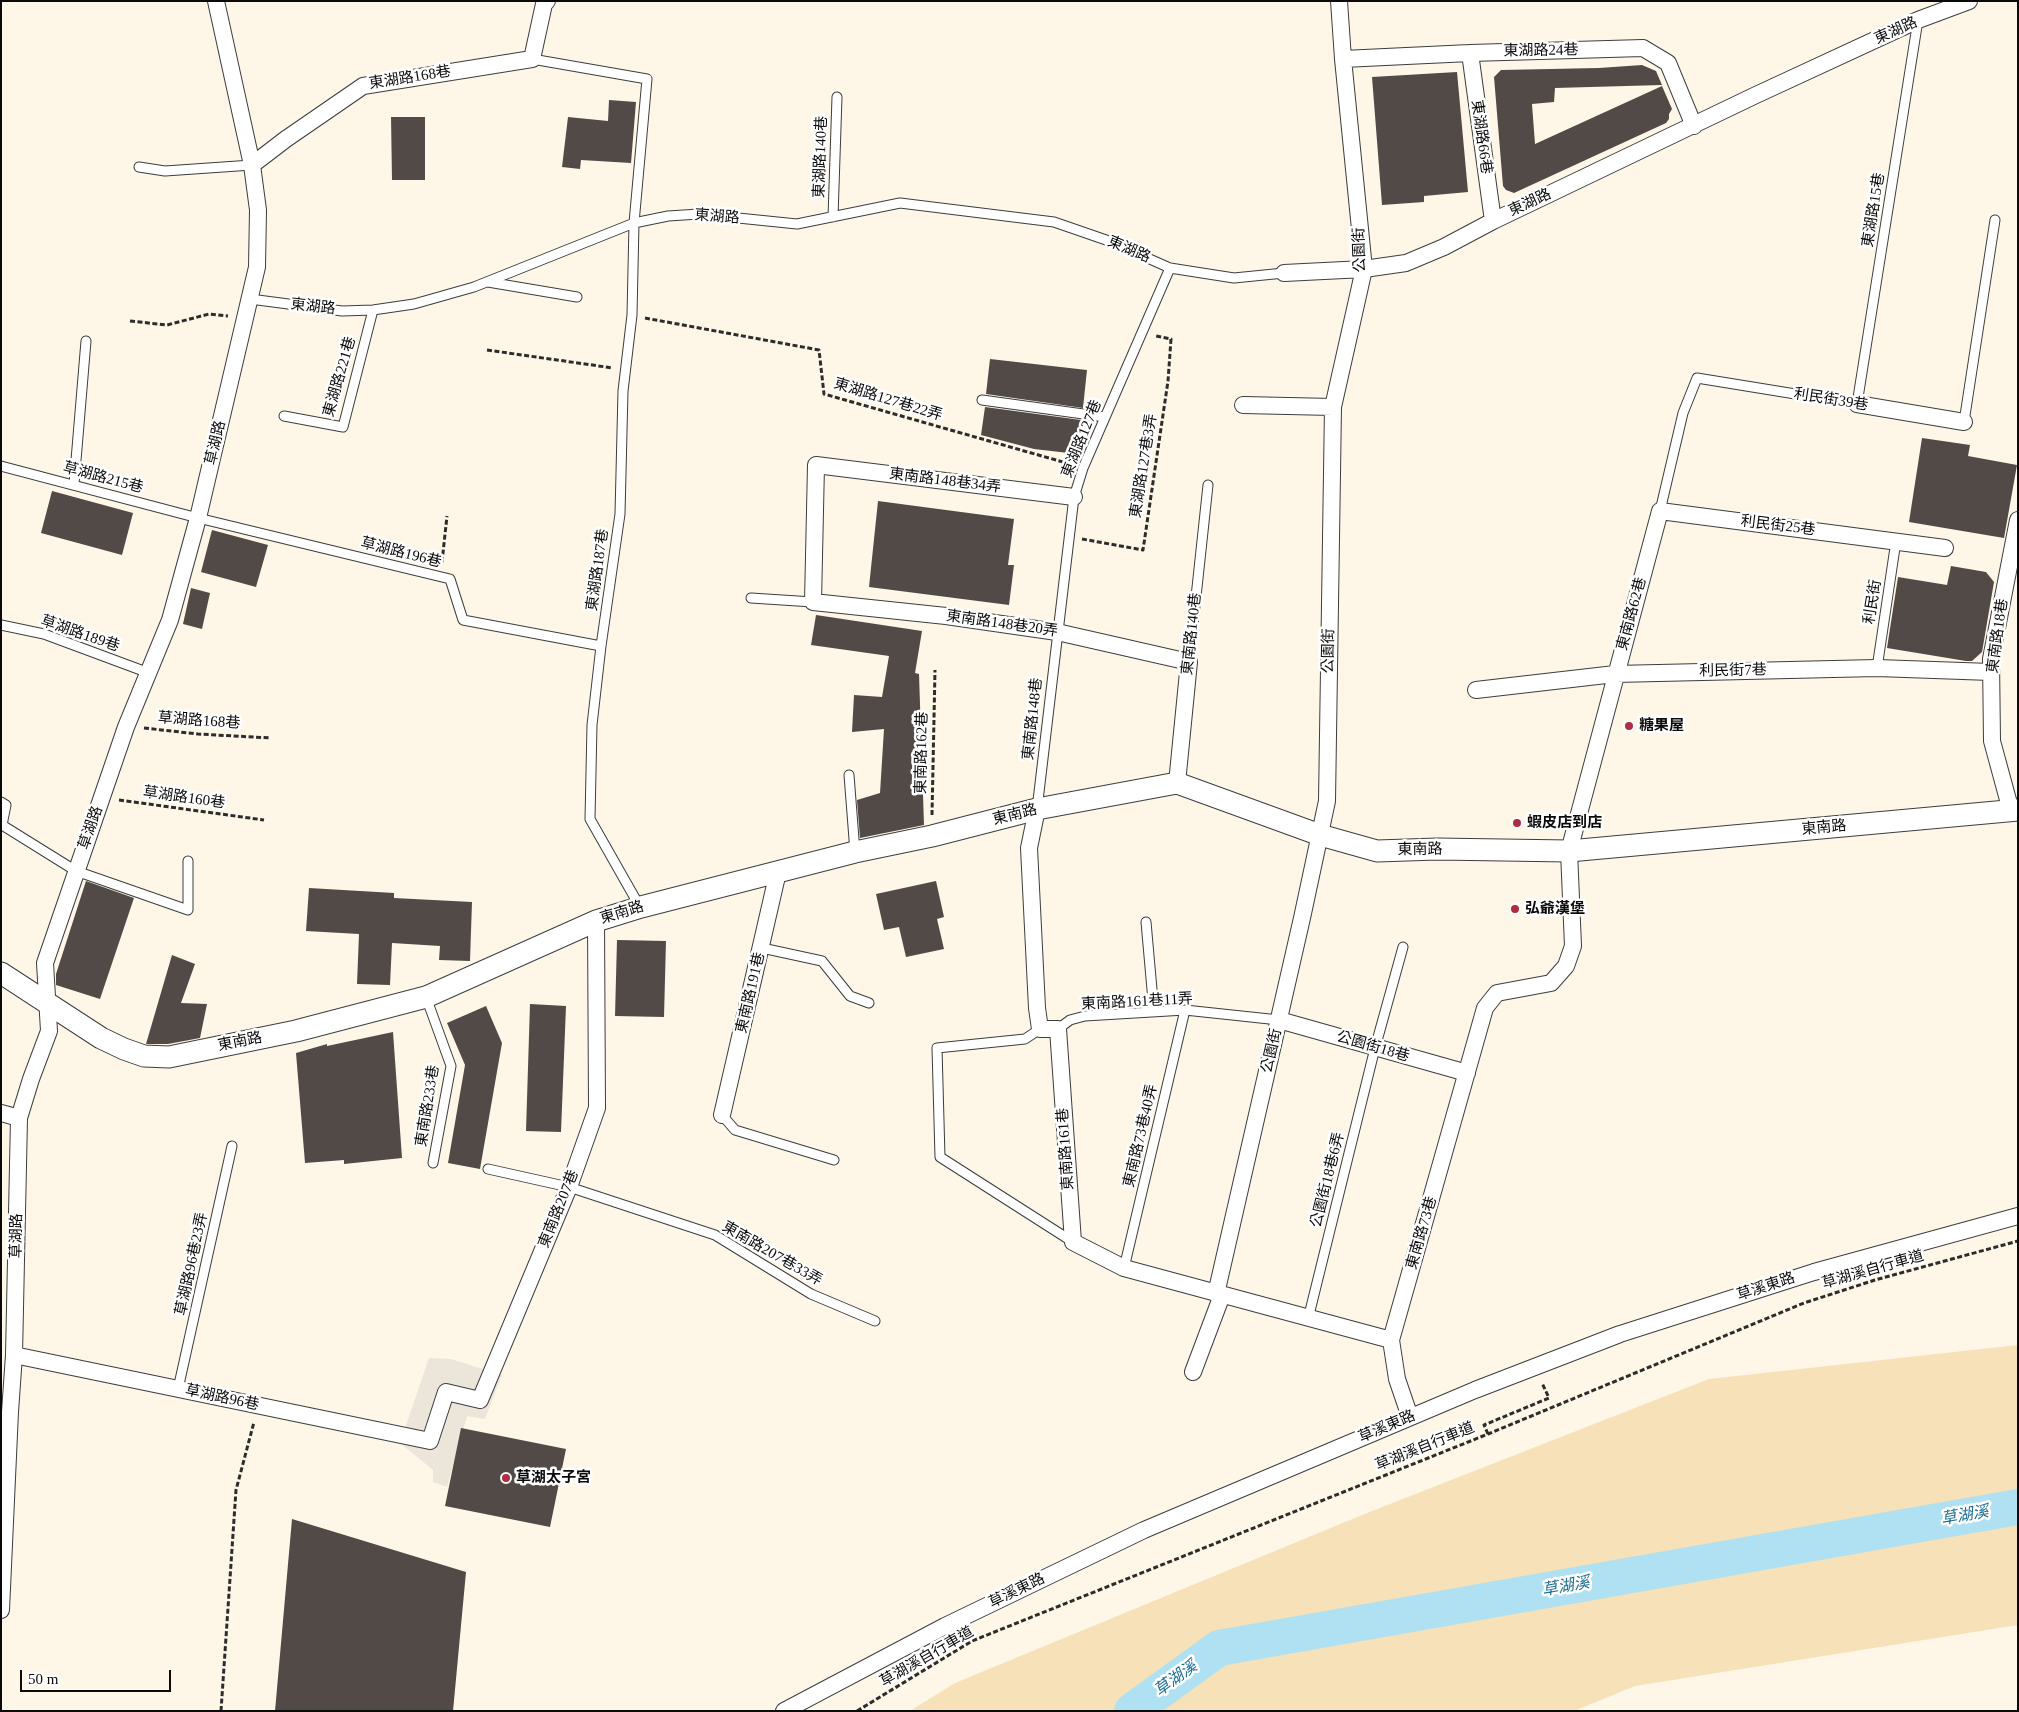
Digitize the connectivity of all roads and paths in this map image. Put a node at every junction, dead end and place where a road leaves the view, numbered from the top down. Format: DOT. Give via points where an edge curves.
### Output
graph roads {
  1 [pos="216,1"];
  2 [pos="546,1"];
  3 [pos="1339,1"];
  4 [pos="1969,1"];
  5 [pos="1930,12"];
  6 [pos="1470,52"];
  7 [pos="532,59"];
  8 [pos="1343,59"];
  9 [pos="837,98"];
  10 [pos="1694,126"];
  11 [pos="252,165"];
  12 [pos="138,167"];
  13 [pos="833,217"];
  14 [pos="1995,220"];
  15 [pos="1492,221"];
  16 [pos="634,223"];
  17 [pos="1170,268"];
  18 [pos="1364,269"];
  19 [pos="1284,273"];
  20 [pos="487,282"];
  21 [pos="577,296"];
  22 [pos="250,299"];
  23 [pos="373,310"];
  24 [pos="632,316"];
  25 [pos="246,317"];
  26 [pos="130,321"];
  27 [pos="1142,332"];
  28 [pos="86,341"];
  29 [pos="487,350"];
  30 [pos="626,370"];
  31 [pos="1697,378"];
  32 [pos="982,400"];
  33 [pos="1858,404"];
  34 [pos="1243,405"];
  35 [pos="1333,407"];
  36 [pos="284,416"];
  37 [pos="1105,417"];
  38 [pos="1964,422"];
  39 [pos="1,466"];
  40 [pos="1082,468"];
  41 [pos="74,484"];
  42 [pos="1208,485"];
  43 [pos="1074,497"];
  44 [pos="1660,511"];
  45 [pos="447,516"];
  46 [pos="198,518"];
  47 [pos="2018,520"];
  48 [pos="1069,537"];
  49 [pos="1896,541"];
  50 [pos="1945,548"];
  51 [pos="441,577"];
  52 [pos="751,598"];
  53 [pos="813,602"];
  54 [pos="1,626"];
  55 [pos="1057,632"];
  56 [pos="601,646"];
  57 [pos="1189,662"];
  58 [pos="1877,668"];
  59 [pos="935,670"];
  60 [pos="1991,672"];
  61 [pos="149,673"];
  62 [pos="1615,674"];
  63 [pos="1476,690"];
  64 [pos="126,727"];
  65 [pos="272,738"];
  66 [pos="849,775"];
  67 [pos="1177,783"];
  68 [pos="101,798"];
  69 [pos="1,802"];
  70 [pos="1037,809"];
  71 [pos="2014,811"];
  72 [pos="264,820"];
  73 [pos="1320,835"];
  74 [pos="932,836"];
  75 [pos="1569,851"];
  76 [pos="855,852"];
  77 [pos="188,861"];
  78 [pos="76,871"];
  79 [pos="778,872"];
  80 [pos="641,907"];
  81 [pos="596,921"];
  82 [pos="1146,922"];
  83 [pos="1403,947"];
  84 [pos="762,948"];
  85 [pos="1,973"];
  86 [pos="426,997"];
  87 [pos="46,1003"];
  88 [pos="869,1003"];
  89 [pos="1186,1010"];
  90 [pos="1154,1012"];
  91 [pos="1279,1020"];
  92 [pos="1040,1029"];
  93 [pos="1058,1029"];
  94 [pos="1376,1048"];
  95 [pos="1467,1073"];
  96 [pos="1,1113"];
  97 [pos="722,1115"];
  98 [pos="19,1118"];
  99 [pos="232,1146"];
  100 [pos="834,1160"];
  101 [pos="433,1163"];
  102 [pos="488,1168"];
  103 [pos="568,1187"];
  104 [pos="2018,1216"];
  105 [pos="2018,1241"];
  106 [pos="1073,1242"];
  107 [pos="1124,1268"];
  108 [pos="1219,1295"];
  109 [pos="1308,1319"];
  110 [pos="875,1321"];
  111 [pos="1391,1340"];
  112 [pos="14,1354"];
  113 [pos="1193,1372"];
  114 [pos="1540,1379"];
  115 [pos="178,1389"];
  116 [pos="258,1406"];
  117 [pos="6,1410"];
  118 [pos="1410,1417"];
  119 [pos="1488,1434"];
  120 [pos="430,1441"];
  121 [pos="1,1610"];
  122 [pos="220,1711"];
  123 [pos="784,1711"];
  124 [pos="857,1711"];
  1 -- 11 [label="street, 草湖路"];
  2 -- 7 [label="street"];
  3 -- 8 [label="street, 公園街"];
  4 -- 5 [label="street, 東湖路"];
  5 -- 10 [label="street, 東湖路"];
  5 -- 33 [label="lane, 東湖路15巷"];
  6 -- 8 [label="street, 東湖路24巷"];
  6 -- 10 [label="street, 東湖路24巷" via="1643,48 1668,63"];
  6 -- 15 [label="street, 東湖路66巷"];
  7 -- 11 [label="street, 東湖路168巷" via="363,86"];
  7 -- 16 [label="lane, 東湖路168巷" via="647,79"];
  8 -- 18 [label="street, 公園街"];
  9 -- 13 [label="lane, 東湖路140巷"];
  10 -- 15 [label="street, 東湖路"];
  11 -- 12 [label="lane" via="165,171"];
  11 -- 22 [label="street, 草湖路" via="258,220 257,267"];
  13 -- 16 [label="lane, 東湖路" via="796,224 698,214"];
  13 -- 17 [label="lane, 東湖路" via="900,203 1054,222 1109,241"];
  14 -- 38 [label="lane"];
  15 -- 18 [label="street, 東湖路" via="1444,248 1406,262"];
  16 -- 20 [label="lane, 東湖路"];
  16 -- 24 [label="lane, 東湖路187巷"];
  17 -- 19 [label="lane, 東湖路" via="1234,278"];
  17 -- 27 [label="lane, 東湖路127巷"];
  18 -- 19 [label="street, 東湖路"];
  18 -- 35 [label="street, 公園街"];
  20 -- 21 [label="lane"];
  20 -- 23 [label="lane, 東湖路" via="414,304"];
  22 -- 23 [label="lane, 東湖路" via="342,310"];
  22 -- 25 [label="street, 草湖路"];
  23 -- 36 [label="lane, 東湖路221巷" via="343,427"];
  24 -- 30 [label="lane, 東湖路187巷"];
  24 -- 40 [label="path, 東湖路127巷22弄" via="819,350 824,394"];
  25 -- 26 [label="path" via="209,314 167,325"];
  25 -- 46 [label="street, 草湖路"];
  27 -- 37 [label="lane, 東湖路127巷"];
  27 -- 48 [label="path, 東湖路127巷3弄" via="1171,339 1168,381 1143,550"];
  28 -- 41 [label="lane"];
  29 -- 30 [label="path"];
  30 -- 56 [label="lane, 東湖路187巷" via="620,514"];
  31 -- 33 [label="lane, 利民街39巷"];
  31 -- 44 [label="lane, 東南路62巷" via="1683,413"];
  32 -- 37 [label="lane"];
  33 -- 38 [label="street, 利民街39巷"];
  34 -- 35 [label="street"];
  35 -- 73 [label="street, 公園街" via="1327,801"];
  37 -- 40 [label="lane, 東湖路127巷"];
  39 -- 41 [label="lane, 草湖路215巷"];
  40 -- 43 [label="lane, 東湖路127巷"];
  41 -- 46 [label="lane, 草湖路215巷"];
  42 -- 57 [label="lane, 東南路140巷"];
  43 -- 48 [label="lane, 東湖路127巷"];
  43 -- 53 [label="street, 東南路148巷34弄" via="816,465"];
  44 -- 49 [label="street, 利民街25巷"];
  44 -- 62 [label="street, 東南路62巷"];
  45 -- 51 [label="path"];
  46 -- 51 [label="lane, 草湖路196巷"];
  46 -- 61 [label="street, 草湖路" via="170,620"];
  47 -- 60 [label="street, 東南路18巷"];
  48 -- 55 [label="lane, 東湖路127巷"];
  49 -- 50 [label="street, 利民街25巷"];
  49 -- 58 [label="lane, 利民街"];
  51 -- 56 [label="lane, 草湖路196巷" via="450,579 463,620"];
  52 -- 53 [label="lane, 東南路148巷20弄"];
  53 -- 55 [label="street, 東南路148巷20弄"];
  54 -- 61 [label="lane, 草湖路189巷" via="44,634"];
  55 -- 57 [label="street, 東南路148巷20弄"];
  55 -- 70 [label="lane, 東南路148巷"];
  56 -- 80 [label="lane, 東湖路187巷" via="592,725 590,819"];
  57 -- 67 [label="street, 東南路140巷"];
  58 -- 60 [label="street, 利民街7巷"];
  58 -- 62 [label="street, 利民街7巷"];
  59 -- 74 [label="path, 東南路162巷"];
  60 -- 71 [label="street, 東南路18巷" via="1992,741"];
  61 -- 64 [label="street, 草湖路"];
  62 -- 63 [label="street, 利民街7巷"];
  62 -- 75 [label="street, 東南路62巷"];
  64 -- 65 [label="path, 草湖路168巷"];
  64 -- 68 [label="street, 草湖路"];
  66 -- 76 [label="lane"];
  67 -- 70 [label="street, 東南路"];
  67 -- 73 [label="street, 東南路"];
  68 -- 72 [label="path, 草湖路160巷"];
  68 -- 78 [label="street, 草湖路"];
  69 -- 78 [label="lane" via="6,805 2,825"];
  70 -- 74 [label="street, 東南路"];
  70 -- 92 [label="street" via="1029,848"];
  71 -- 75 [label="street, 東南路"];
  73 -- 75 [label="street, 東南路" via="1377,851"];
  73 -- 91 [label="street, 公園街"];
  74 -- 76 [label="street, 東南路"];
  75 -- 95 [label="street, 東南路73巷" via="1573,946 1566,966 1551,983 1498,994 1485,1008"];
  76 -- 79 [label="street, 東南路"];
  77 -- 78 [label="lane" via="188,910"];
  78 -- 87 [label="street, 草湖路" via="45,963"];
  79 -- 80 [label="street, 東南路"];
  79 -- 84 [label="street, 東南路191巷"];
  80 -- 81 [label="street, 東南路"];
  81 -- 86 [label="street, 東南路"];
  81 -- 103 [label="street, 東南路207巷" via="596,1108"];
  82 -- 90 [label="lane"];
  83 -- 94 [label="lane, 公園街18巷6弄"];
  84 -- 88 [label="lane" via="822,961 850,996"];
  84 -- 97 [label="street, 東南路191巷"];
  85 -- 87 [label="street, 東南路"];
  86 -- 87 [label="street, 東南路" via="296,1031 169,1057 144,1056 124,1049"];
  86 -- 101 [label="lane, 東南路233巷" via="451,1066"];
  87 -- 98 [label="street, 草湖路" via="49,1030"];
  89 -- 90 [label="lane, 東南路161巷11弄"];
  89 -- 91 [label="lane, 東南路161巷11弄"];
  89 -- 107 [label="lane, 東南路73巷40弄"];
  90 -- 93 [label="lane, 東南路161巷11弄" via="1086,1016 1070,1020"];
  91 -- 94 [label="street, 公園街18巷"];
  91 -- 108 [label="street, 公園街"];
  92 -- 93 [label="street"];
  92 -- 106 [label="lane" via="1025,1039 937,1048 940,1157"];
  93 -- 106 [label="street, 東南路161巷"];
  94 -- 95 [label="street, 公園街18巷"];
  94 -- 109 [label="lane, 公園街18巷6弄"];
  95 -- 111 [label="street, 東南路73巷"];
  96 -- 98 [label="street"];
  97 -- 100 [label="lane" via="736,1130"];
  98 -- 112 [label="street, 草湖路"];
  99 -- 115 [label="lane, 草湖路96巷23弄"];
  102 -- 103 [label="lane, 東南路207巷33弄"];
  103 -- 110 [label="lane, 東南路207巷33弄" via="715,1235 811,1294"];
  103 -- 120 [label="street, 東南路207巷" via="480,1400 446,1392"];
  104 -- 118 [label="street, 草溪東路" via="1814,1272 1620,1334"];
  105 -- 119 [label="path, 草湖溪自行車道" via="1804,1303"];
  106 -- 107 [label="street"];
  107 -- 108 [label="street"];
  108 -- 109 [label="street"];
  108 -- 113 [label="street, 公園街"];
  109 -- 111 [label="street"];
  111 -- 118 [label="street" via="1397,1379"];
  112 -- 115 [label="street, 草湖路96巷"];
  112 -- 117 [label="street, 草湖路"];
  114 -- 119 [label="path" via="1549,1398 1484,1425"];
  115 -- 116 [label="street, 草湖路96巷"];
  116 -- 120 [label="street, 草湖路96巷"];
  116 -- 122 [label="path" via="236,1490"];
  117 -- 121 [label="street, 草湖路"];
  118 -- 123 [label="street, 草溪東路" via="1144,1530 945,1626"];
  119 -- 124 [label="path, 草湖溪自行車道" via="972,1641"];
}
